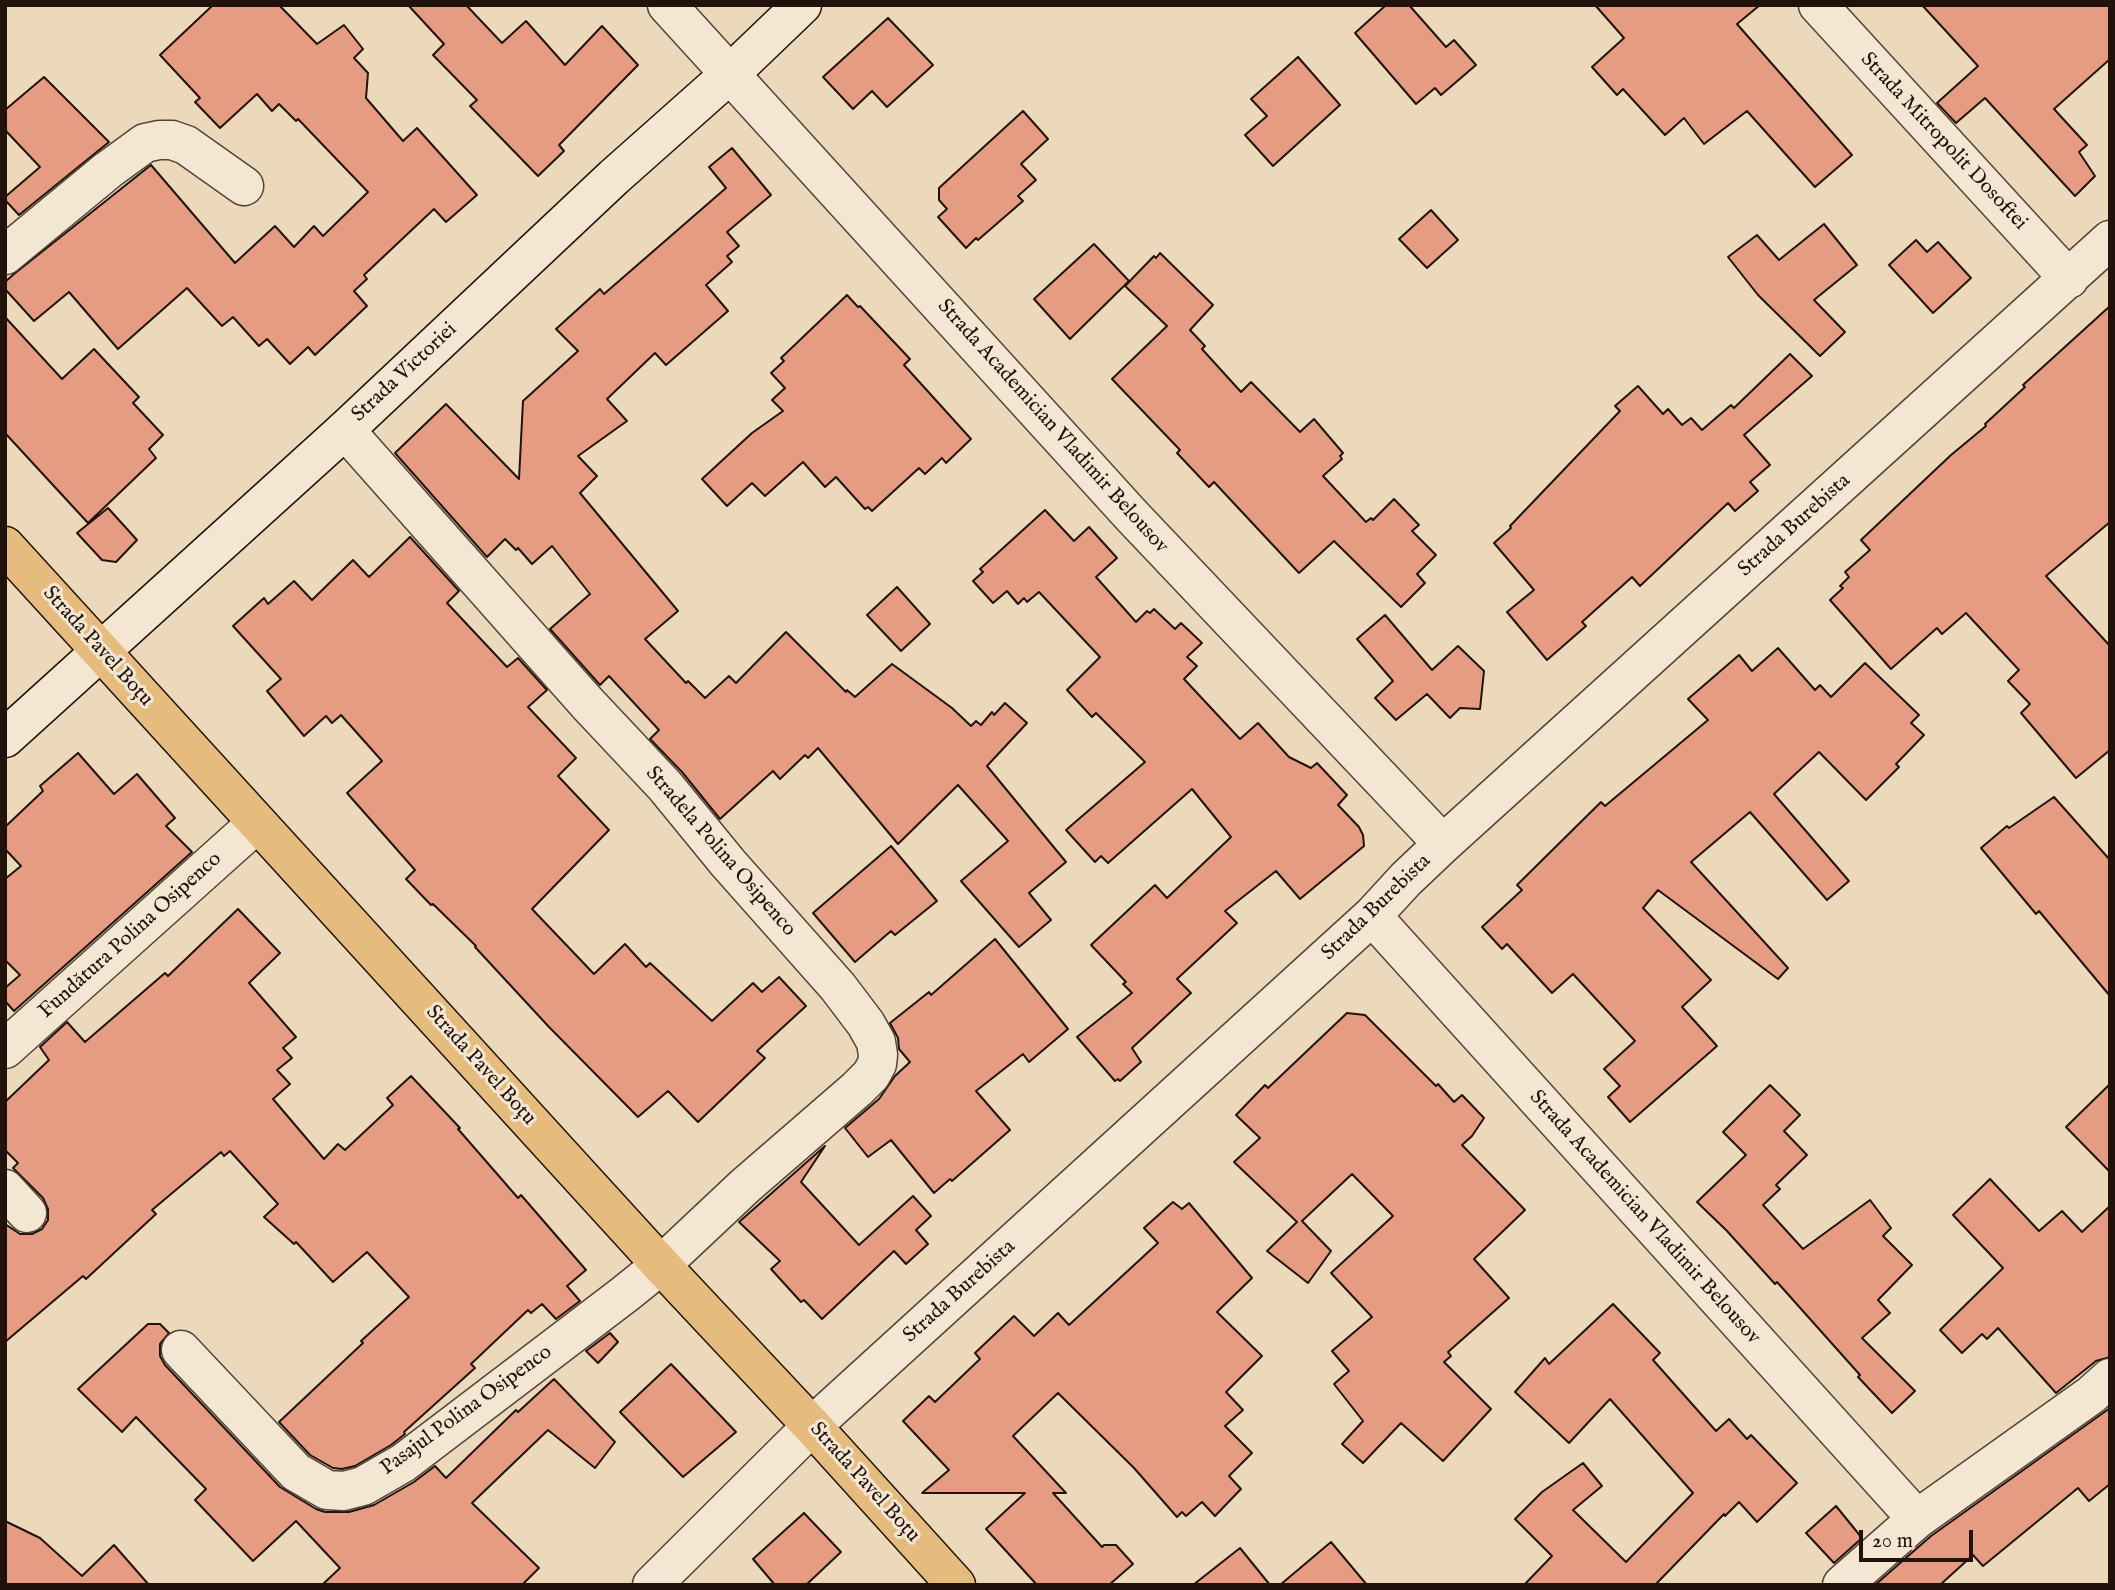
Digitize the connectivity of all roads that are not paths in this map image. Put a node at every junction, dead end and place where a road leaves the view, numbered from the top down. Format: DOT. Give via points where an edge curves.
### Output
graph roads {
  1 [pos="667,5"];
  2 [pos="802,5"];
  3 [pos="1818,5"];
  4 [pos="730,74"];
  5 [pos="244,186"];
  6 [pos="2110,240"];
  7 [pos="5,255"];
  8 [pos="2069,279"];
  9 [pos="345,430"];
  10 [pos="5,546"];
  11 [pos="101,651"];
  12 [pos="5,738"];
  13 [pos="257,823"];
  14 [pos="1443,844"];
  15 [pos="1372,916"];
  16 [pos="5,1049"];
  17 [pos="661,1265"];
  18 [pos="181,1350"];
  19 [pos="2110,1378"];
  20 [pos="812,1426"];
  21 [pos="1917,1520"];
  22 [pos="652,1585"];
  23 [pos="956,1585"];
  24 [pos="1842,1585"];
  1 -- 4 [label="street, Strada Academician Vladimir Belousov"];
  2 -- 4 [label="street, Strada Victoriei"];
  3 -- 8 [label="street, Strada Mitropolit Dosoftei"];
  4 -- 9 [label="street, Strada Victoriei"];
  4 -- 14 [label="street, Strada Academician Vladimir Belousov" via="1132,516"];
  5 -- 7 [label="street" via="186,145 172,140 145,143"];
  6 -- 8 [label="street, Strada Burebista"];
  8 -- 14 [label="street, Strada Burebista"];
  9 -- 11 [label="street, Strada Victoriei"];
  9 -- 17 [label="street, Stradela Polina Osipenco" via="665,786 838,987 876,1042 878,1055 872,1075"];
  10 -- 11 [label="main road, Strada Pavel Boțu"];
  11 -- 12 [label="street, Strada Victoriei"];
  11 -- 13 [label="main road, Strada Pavel Boțu"];
  13 -- 16 [label="street, Fundătura Polina Osipenco"];
  13 -- 17 [label="main road, Strada Pavel Boțu"];
  14 -- 15 [label="street, Strada Burebista"];
  15 -- 20 [label="street, Strada Burebista"];
  15 -- 21 [label="street, Strada Academician Vladimir Belousov"];
  17 -- 18 [label="street, Pasajul Polina Osipenco" via="403,1463 363,1486 344,1491 327,1490 296,1472"];
  17 -- 20 [label="main road, Strada Pavel Boțu"];
  19 -- 21 [label="street"];
  20 -- 22 [label="street, Strada Burebista"];
  20 -- 23 [label="main road, Strada Pavel Boțu"];
  21 -- 24 [label="street"];
}
